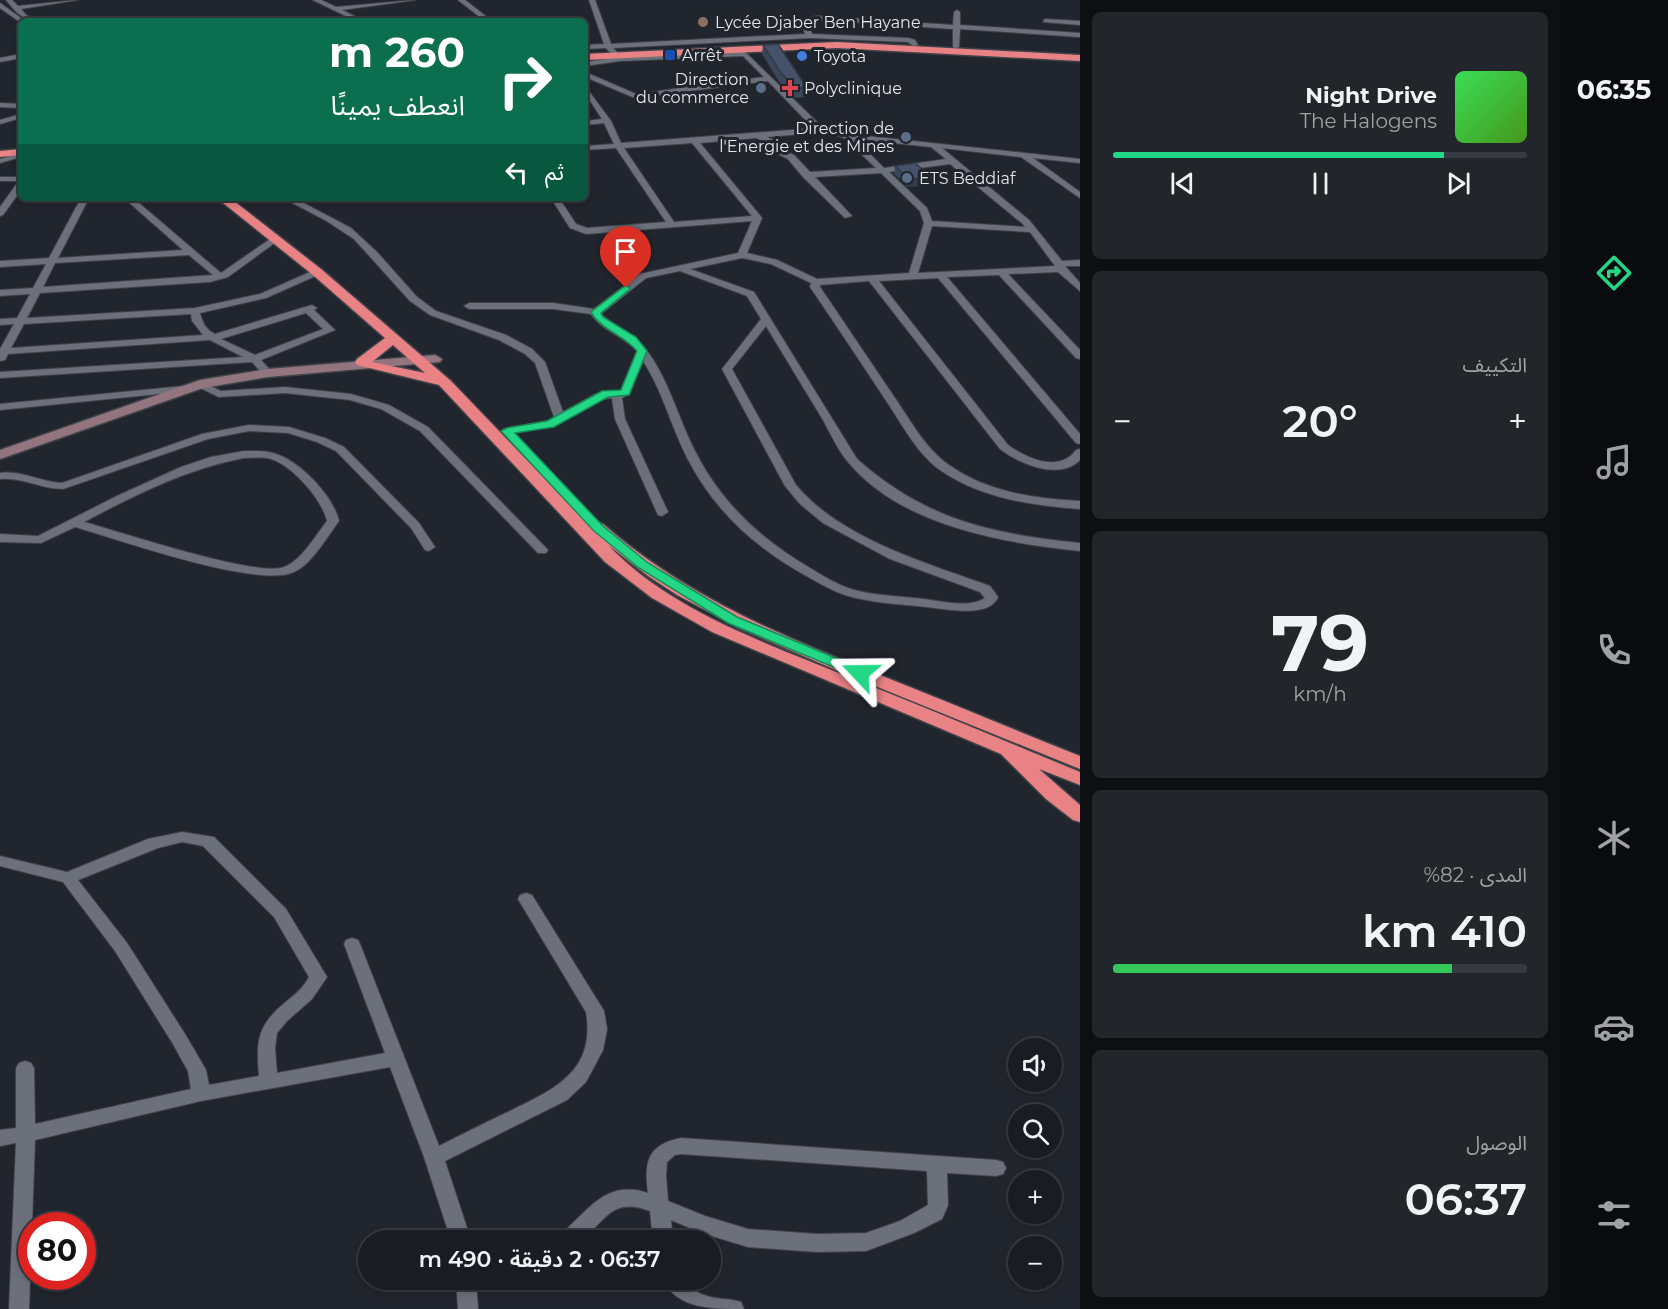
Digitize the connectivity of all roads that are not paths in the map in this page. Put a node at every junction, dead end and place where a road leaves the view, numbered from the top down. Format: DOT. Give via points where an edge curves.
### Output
graph roads {
  1 [pos="9,0"];
  2 [pos="74,0"];
  3 [pos="316,0"];
  4 [pos="412,0"];
  5 [pos="461,0"];
  6 [pos="592,0"];
  7 [pos="0,4"];
  8 [pos="15,8"];
  9 [pos="333,9"];
  10 [pos="957,12"];
  11 [pos="18,18"];
  12 [pos="29,18"];
  13 [pos="354,18"];
  14 [pos="485,18"];
  15 [pos="891,23"];
  16 [pos="1080,23"];
  17 [pos="955,28"];
  18 [pos="1047,33"];
  19 [pos="1080,35"];
  20 [pos="809,36"];
  21 [pos="891,39"];
  22 [pos="915,45"];
  23 [pos="956,47"];
  24 [pos="588,48"];
  25 [pos="743,51"];
  26 [pos="614,53"];
  27 [pos="18,55"];
  28 [pos="588,55"];
  29 [pos="1080,57"];
  30 [pos="0,58"];
  31 [pos="588,63"];
  32 [pos="588,75"];
  33 [pos="769,79"];
  34 [pos="589,99"];
  35 [pos="0,105"];
  36 [pos="18,106"];
  37 [pos="17,117"];
  38 [pos="607,121"];
  39 [pos="0,122"];
  40 [pos="588,123"];
  41 [pos="825,130"];
  42 [pos="758,135"];
  43 [pos="848,136"];
  44 [pos="694,141"];
  45 [pos="618,145"];
  46 [pos="934,146"];
  47 [pos="588,148"];
  48 [pos="1023,154"];
  49 [pos="18,155"];
  50 [pos="0,158"];
  51 [pos="952,161"];
  52 [pos="1080,161"];
  53 [pos="884,170"];
  54 [pos="806,175"];
  55 [pos="0,179"];
  56 [pos="18,179"];
  57 [pos="0,195"];
  58 [pos="17,195"];
  59 [pos="1080,196"];
  60 [pos="83,201"];
  61 [pos="131,201"];
  62 [pos="226,201"];
  63 [pos="241,201"];
  64 [pos="293,201"];
  65 [pos="557,201"];
  66 [pos="0,213"];
  67 [pos="848,216"];
  68 [pos="758,218"];
  69 [pos="928,223"];
  70 [pos="672,225"];
  71 [pos="1032,230"];
  72 [pos="276,239"];
  73 [pos="189,252"];
  74 [pos="742,255"];
  75 [pos="726,260"];
  76 [pos="50,262"];
  77 [pos="1080,263"];
  78 [pos="0,264"];
  79 [pos="1060,266"];
  80 [pos="679,268"];
  81 [pos="317,272"];
  82 [pos="1001,272"];
  83 [pos="940,275"];
  84 [pos="914,276"];
  85 [pos="220,277"];
  86 [pos="708,278"];
  87 [pos="873,280"];
  88 [pos="816,282"];
  89 [pos="1080,288"];
  90 [pos="35,291"];
  91 [pos="0,293"];
  92 [pos="469,306"];
  93 [pos="195,311"];
  94 [pos="596,312"];
  95 [pos="765,320"];
  96 [pos="19,321"];
  97 [pos="0,322"];
  98 [pos="393,337"];
  99 [pos="216,338"];
  100 [pos="642,351"];
  101 [pos="2,354"];
  102 [pos="1080,356"];
  103 [pos="423,357"];
  104 [pos="254,358"];
  105 [pos="365,364"];
  106 [pos="268,373"];
  107 [pos="0,375"];
  108 [pos="201,384"];
  109 [pos="446,384"];
  110 [pos="184,389"];
  111 [pos="625,393"];
  112 [pos="0,407"];
  113 [pos="560,420"];
  114 [pos="507,431"];
  115 [pos="1080,441"];
  116 [pos="20,447"];
  117 [pos="0,449"];
  118 [pos="1080,452"];
  119 [pos="0,455"];
  120 [pos="0,476"];
  121 [pos="1080,505"];
  122 [pos="662,512"];
  123 [pos="75,523"];
  124 [pos="0,538"];
  125 [pos="429,547"];
  126 [pos="1080,547"];
  127 [pos="542,549"];
  128 [pos="1004,747"];
  129 [pos="1080,763"];
  130 [pos="1080,779"];
  131 [pos="1080,815"];
  132 [pos="0,861"];
  133 [pos="68,878"];
  134 [pos="526,899"];
  135 [pos="352,944"];
  136 [pos="394,1059"];
  137 [pos="25,1068"];
  138 [pos="268,1082"];
  139 [pos="201,1094"];
  140 [pos="26,1134"];
  141 [pos="0,1138"];
  142 [pos="434,1157"];
  143 [pos="937,1164"];
  144 [pos="996,1168"];
  145 [pos="659,1206"];
  146 [pos="458,1230"];
  147 [pos="579,1230"];
  148 [pos="662,1230"];
  149 [pos="467,1290"];
  150 [pos="680,1290"];
  151 [pos="19,1309"];
  152 [pos="468,1309"];
  153 [pos="734,1309"];
  1 -- 8 [label="street"];
  2 -- 8 [label="street"];
  3 -- 9 [label="street"];
  4 -- 9 [label="street"];
  5 -- 14 [label="street"];
  6 -- 26 [label="street"];
  7 -- 11 [label="street"];
  8 -- 12 [label="street"];
  9 -- 13 [label="street"];
  10 -- 17 [label="street"];
  15 -- 17 [label="street"];
  15 -- 20 [label="street" via="808,19 805,24"];
  15 -- 21 [label="street"];
  16 -- 18 [label="street" via="1045,18"];
  17 -- 18 [label="street"];
  17 -- 23 [label="street"];
  18 -- 19 [label="street"];
  20 -- 21 [label="street"];
  20 -- 26 [label="street"];
  21 -- 22 [label="street" via="911,40"];
  22 -- 23 [label="highway"];
  22 -- 26 [label="highway" via="817,42"];
  23 -- 29 [label="highway"];
  24 -- 26 [label="street"];
  25 -- 26 [label="highway"];
  25 -- 29 [label="highway" via="837,45"];
  25 -- 33 [label="street"];
  26 -- 28 [label="highway"];
  26 -- 31 [label="street"];
  27 -- 30 [label="street"];
  32 -- 33 [label="street" via="635,96"];
  33 -- 41 [label="street" via="815,125"];
  34 -- 38 [label="street"];
  35 -- 36 [label="street"];
  37 -- 39 [label="street"];
  38 -- 40 [label="street"];
  38 -- 45 [label="street"];
  41 -- 42 [label="street"];
  41 -- 43 [label="street"];
  42 -- 44 [label="street"];
  42 -- 54 [label="street" via="791,156"];
  43 -- 46 [label="street"];
  43 -- 53 [label="street"];
  44 -- 45 [label="street"];
  44 -- 68 [label="street"];
  45 -- 47 [label="street"];
  45 -- 70 [label="street"];
  46 -- 48 [label="street"];
  46 -- 51 [label="street"];
  48 -- 52 [label="street"];
  48 -- 59 [label="street"];
  49 -- 50 [label="highway"];
  51 -- 53 [label="street"];
  51 -- 71 [label="street"];
  53 -- 54 [label="street"];
  53 -- 69 [label="street" via="924,210"];
  54 -- 67 [label="street"];
  55 -- 56 [label="street"];
  57 -- 58 [label="street"];
  58 -- 66 [label="street"];
  60 -- 76 [label="street"];
  61 -- 73 [label="street"];
  62 -- 72 [label="highway"];
  63 -- 103 [label="highway"];
  64 -- 113 [label="street" via="353,234 410,297 432,312 515,342 534,355"];
  65 -- 70 [label="street" via="580,230"];
  68 -- 70 [label="street"];
  68 -- 74 [label="street"];
  69 -- 71 [label="street"];
  69 -- 84 [label="street"];
  71 -- 79 [label="street"];
  72 -- 81 [label="highway"];
  72 -- 85 [label="street"];
  73 -- 76 [label="street"];
  73 -- 85 [label="street"];
  74 -- 75 [label="street"];
  74 -- 88 [label="street" via="780,264"];
  75 -- 80 [label="street"];
  75 -- 86 [label="street"];
  76 -- 78 [label="street"];
  76 -- 90 [label="street"];
  77 -- 79 [label="street"];
  79 -- 82 [label="street"];
  79 -- 89 [label="street"];
  80 -- 86 [label="street"];
  80 -- 94 [label="street" via="643,276"];
  81 -- 93 [label="street" via="263,296"];
  81 -- 98 [label="highway"];
  82 -- 83 [label="street"];
  82 -- 102 [label="street"];
  83 -- 84 [label="street"];
  83 -- 115 [label="street"];
  84 -- 87 [label="street"];
  85 -- 90 [label="street"];
  86 -- 95 [label="street" via="751,294"];
  87 -- 88 [label="street"];
  87 -- 118 [label="street" via="1014,456 1062,465 1076,460"];
  88 -- 121 [label="street" via="815,287 920,442 944,467 1000,493"];
  90 -- 91 [label="street"];
  90 -- 96 [label="street"];
  92 -- 94 [label="street" via="553,306"];
  93 -- 96 [label="street"];
  93 -- 99 [label="street" via="198,326"];
  94 -- 100 [label="street" via="600,319 633,339"];
  95 -- 100 [label="street" via="727,369 796,493 827,520 894,556 985,589 992,597 986,604 969,606 864,596 838,588 783,558 749,533 723,506 697,465 660,381"];
  95 -- 126 [label="street" via="853,461 872,481 915,508 961,525 1016,540"];
  96 -- 97 [label="street"];
  96 -- 101 [label="street"];
  98 -- 103 [label="highway"];
  98 -- 105 [label="highway"];
  99 -- 101 [label="street"];
  99 -- 104 [label="street"];
  99 -- 104 [label="street" via="310,309 330,330"];
  100 -- 111 [label="street"];
  103 -- 105 [label="street"];
  103 -- 109 [label="highway"];
  103 -- 114 [label="highway"];
  104 -- 106 [label="street"];
  104 -- 107 [label="street"];
  105 -- 106 [label="street"];
  105 -- 109 [label="highway"];
  106 -- 108 [label="street"];
  108 -- 110 [label="street"];
  108 -- 127 [label="street" via="219,394 285,390 351,397 385,407 424,429"];
  109 -- 128 [label="highway" via="611,558 658,594 758,646"];
  110 -- 112 [label="street"];
  110 -- 116 [label="street"];
  111 -- 113 [label="street" via="605,393"];
  111 -- 122 [label="street" via="617,396 620,418"];
  113 -- 114 [label="street"];
  114 -- 129 [label="highway" via="598,529 643,566 699,602 733,620"];
  116 -- 117 [label="street"];
  116 -- 119 [label="street"];
  120 -- 125 [label="street" via="19,474 48,486 63,486 206,436 249,428 289,430 340,449 416,526"];
  123 -- 123 [label="street" via="226,566 279,574 295,568 333,521 325,499 294,467 267,455 249,455 220,459 192,469"];
  123 -- 124 [label="street" via="41,539"];
  128 -- 130 [label="highway"];
  128 -- 131 [label="highway"];
  132 -- 133 [label="street"];
  133 -- 138 [label="street" via="154,843 197,838 208,841 280,913 318,977 312,990 278,1018 269,1033"];
  133 -- 139 [label="street" via="122,947 179,1039 197,1070"];
  134 -- 142 [label="street" via="595,1011 598,1029 594,1050 580,1077 560,1095"];
  135 -- 136 [label="street"];
  136 -- 138 [label="street"];
  136 -- 142 [label="street"];
  137 -- 140 [label="street"];
  138 -- 139 [label="street"];
  139 -- 140 [label="street"];
  140 -- 141 [label="street"];
  140 -- 151 [label="street"];
  142 -- 146 [label="street"];
  143 -- 144 [label="street"];
  143 -- 145 [label="street" via="670,1147 661,1152 656,1163"];
  143 -- 145 [label="street" via="935,1213 866,1242 748,1238"];
  145 -- 147 [label="street" via="641,1198 616,1197"];
  145 -- 148 [label="street"];
  149 -- 152 [label="street"];
  150 -- 153 [label="street" via="697,1304"];
}
